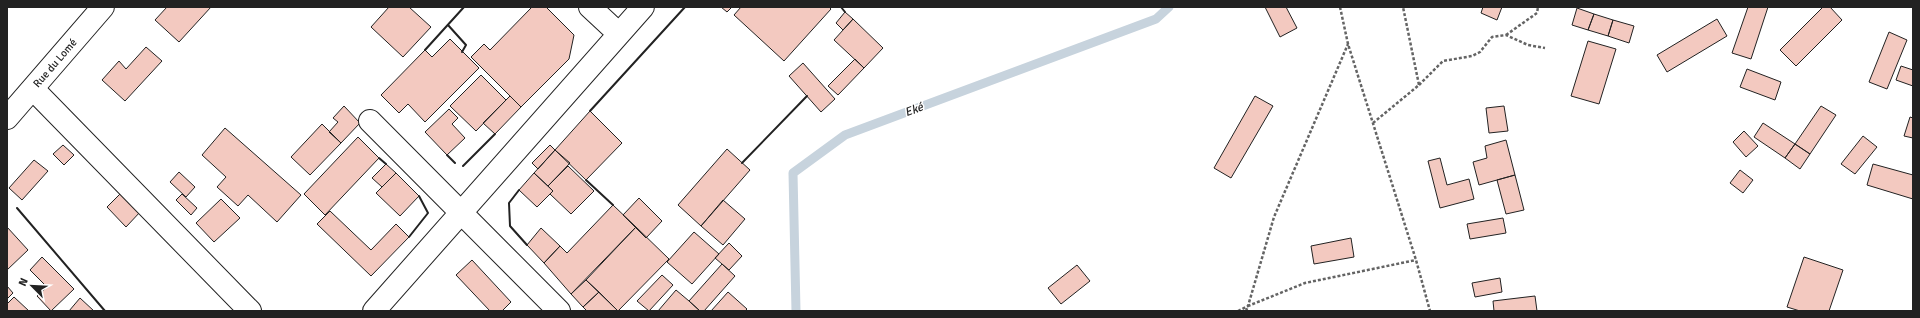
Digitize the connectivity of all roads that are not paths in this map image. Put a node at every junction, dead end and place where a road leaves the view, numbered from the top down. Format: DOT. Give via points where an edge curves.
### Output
graph roads {
  1 [pos="103,7"];
  2 [pos="590,7"];
  3 [pos="643,7"];
  4 [pos="619,34"];
  5 [pos="33,89"];
  6 [pos="7,118"];
  7 [pos="370,121"];
  8 [pos="461,213"];
  9 [pos="250,311"];
  10 [pos="374,311"];
  11 [pos="559,311"];
  1 -- 5 [label="street, Rue du Lomé"];
  2 -- 4 [label="street"];
  3 -- 4 [label="street"];
  4 -- 8 [label="street"];
  5 -- 6 [label="street, Rue du Lomé"];
  5 -- 9 [label="street"];
  7 -- 8 [label="street"];
  8 -- 10 [label="street"];
  8 -- 11 [label="street"];
}
